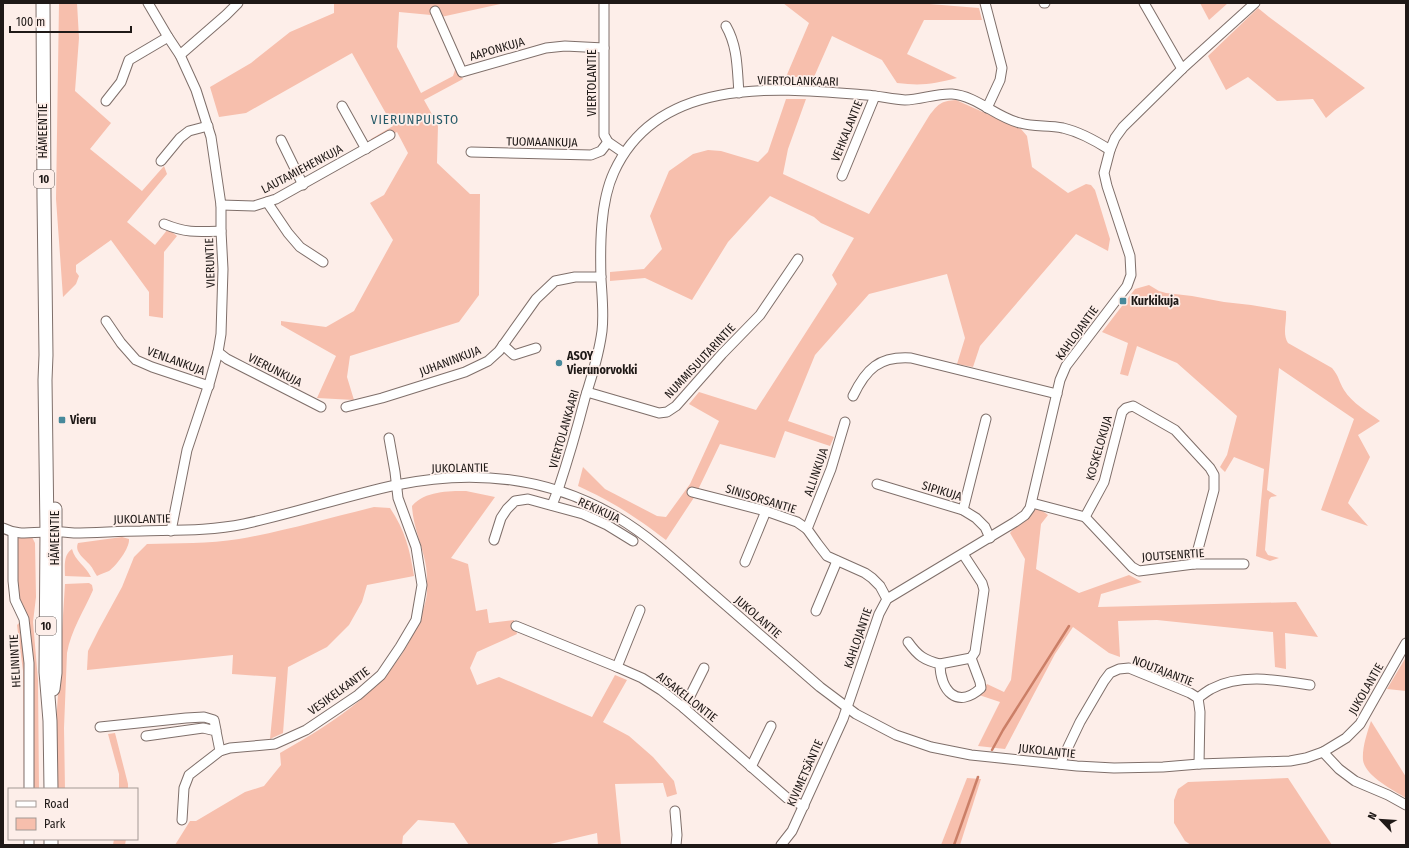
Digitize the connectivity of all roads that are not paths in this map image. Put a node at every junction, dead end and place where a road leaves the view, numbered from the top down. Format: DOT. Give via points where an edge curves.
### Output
graph roads {
  1 [pos="43,3"];
  2 [pos="148,3"];
  3 [pos="238,3"];
  4 [pos="604,3"];
  5 [pos="985,3"];
  6 [pos="1144,3"];
  7 [pos="1256,3"];
  8 [pos="435,11"];
  9 [pos="726,26"];
  10 [pos="168,37"];
  11 [pos="604,48"];
  12 [pos="180,55"];
  13 [pos="1182,69"];
  14 [pos="739,93"];
  15 [pos="875,96"];
  16 [pos="106,101"];
  17 [pos="342,106"];
  18 [pos="988,108"];
  19 [pos="208,126"];
  20 [pos="390,135"];
  21 [pos="281,140"];
  22 [pos="608,142"];
  23 [pos="366,149"];
  24 [pos="1110,150"];
  25 [pos="471,152"];
  26 [pos="624,153"];
  27 [pos="161,161"];
  28 [pos="842,176"];
  29 [pos="303,184"];
  30 [pos="268,202"];
  31 [pos="221,205"];
  32 [pos="164,224"];
  33 [pos="221,231"];
  34 [pos="798,259"];
  35 [pos="322,262"];
  36 [pos="601,277"];
  37 [pos="106,321"];
  38 [pos="503,345"];
  39 [pos="536,348"];
  40 [pos="218,352"];
  41 [pos="209,386"];
  42 [pos="587,392"];
  43 [pos="1057,394"];
  44 [pos="853,396"];
  45 [pos="321,407"];
  46 [pos="346,408"];
  47 [pos="986,420"];
  48 [pos="845,422"];
  49 [pos="389,438"];
  50 [pos="876,484"];
  51 [pos="396,485"];
  52 [pos="558,490"];
  53 [pos="692,492"];
  54 [pos="1032,503"];
  55 [pos="552,505"];
  56 [pos="963,510"];
  57 [pos="766,511"];
  58 [pos="1085,517"];
  59 [pos="3,528"];
  60 [pos="807,529"];
  61 [pos="171,531"];
  62 [pos="51,532"];
  63 [pos="13,533"];
  64 [pos="990,538"];
  65 [pos="494,540"];
  66 [pos="634,541"];
  67 [pos="963,554"];
  68 [pos="837,561"];
  69 [pos="745,562"];
  70 [pos="1194,564"];
  71 [pos="1244,564"];
  72 [pos="887,599"];
  73 [pos="640,610"];
  74 [pos="816,611"];
  75 [pos="516,626"];
  76 [pos="908,642"];
  77 [pos="1406,643"];
  78 [pos="971,658"];
  79 [pos="940,664"];
  80 [pos="617,667"];
  81 [pos="704,668"];
  82 [pos="1310,685"];
  83 [pos="1198,698"];
  84 [pos="684,708"];
  85 [pos="847,708"];
  86 [pos="771,726"];
  87 [pos="100,727"];
  88 [pos="216,730"];
  89 [pos="146,736"];
  90 [pos="220,751"];
  91 [pos="1324,752"];
  92 [pos="1060,764"];
  93 [pos="1199,764"];
  94 [pos="751,767"];
  95 [pos="29,788"];
  96 [pos="51,788"];
  97 [pos="1406,805"];
  98 [pos="804,806"];
  99 [pos="675,811"];
  100 [pos="182,820"];
  101 [pos="676,845"];
  102 [pos="781,845"];
  1 -- 62 [label="highway, HÄMEENTIE / 10" via="45,380"];
  2 -- 10 [label="street, VIERUNTIE"];
  3 -- 12 [label="street"];
  4 -- 11 [label="street, VIERTOLANTIE"];
  5 -- 18 [label="street" via="1002,68 1000,80"];
  6 -- 13 [label="street"];
  7 -- 13 [label="street, KAHLOJANTIE"];
  8 -- 11 [label="street, AAPONKUJA" via="462,72 546,48"];
  9 -- 14 [label="street" via="736,50"];
  10 -- 12 [label="street, VIERUNTIE"];
  10 -- 16 [label="street" via="129,60 121,82"];
  11 -- 22 [label="street, VIERTOLANTIE" via="604,135"];
  12 -- 19 [label="street, VIERUNTIE" via="196,90"];
  13 -- 24 [label="street, KAHLOJANTIE" via="1123,127"];
  14 -- 15 [label="street, VIERTOLANKAARI" via="796,90"];
  14 -- 26 [label="street, VIERTOLANKAARI" via="714,96 687,104 662,116 641,132"];
  15 -- 18 [label="street, VIERTOLANKAARI" via="904,100 951,94 965,97"];
  15 -- 28 [label="street, VEHKALANTIE"];
  17 -- 23 [label="street"];
  18 -- 24 [label="street, VIERTOLANKAARI" via="1016,122 1062,128 1077,133"];
  19 -- 27 [label="street" via="189,131"];
  19 -- 31 [label="street, VIERUNTIE"];
  20 -- 23 [label="street, LAUTAMIEHENKUJA"];
  21 -- 29 [label="street"];
  22 -- 25 [label="street, TUOMAANKUJA" via="601,151 591,155"];
  22 -- 26 [label="street"];
  23 -- 29 [label="street, LAUTAMIEHENKUJA"];
  24 -- 43 [label="street, KAHLOJANTIE" via="1104,173 1130,256 1131,275 1127,286 1066,366"];
  26 -- 36 [label="street, VIERTOLANKAARI" via="613,173 607,192"];
  29 -- 30 [label="street, LAUTAMIEHENKUJA"];
  30 -- 31 [label="street, LAUTAMIEHENKUJA" via="254,206"];
  30 -- 35 [label="street" via="300,247"];
  31 -- 33 [label="street, VIERUNTIE"];
  32 -- 33 [label="street" via="193,232"];
  33 -- 40 [label="street, VIERUNTIE" via="222,324"];
  34 -- 42 [label="street, NUMMISUUTARINTIE" via="760,315 676,406 667,412 659,413"];
  36 -- 38 [label="street, JUHANINKUJA" via="575,277 555,281 536,299"];
  36 -- 42 [label="street, VIERTOLANKAARI" via="602,329 597,361"];
  37 -- 41 [label="street, VENLANKUJA" via="136,360"];
  38 -- 39 [label="street" via="514,355"];
  38 -- 46 [label="street, JUHANINKUJA" via="488,361 465,372"];
  40 -- 41 [label="street, VIERUNTIE"];
  40 -- 45 [label="street, VIERUNKUJA"];
  41 -- 61 [label="street, VIERUNTIE" via="188,450"];
  42 -- 52 [label="street, VIERTOLANKAARI"];
  43 -- 44 [label="street" via="911,358 897,357 871,369 861,380"];
  43 -- 54 [label="street, KAHLOJANTIE"];
  47 -- 56 [label="street"];
  48 -- 60 [label="street, ALLINKUJA" via="831,469"];
  49 -- 51 [label="street, VESIKELKANTIE"];
  50 -- 56 [label="street, SIPIKUJA"];
  51 -- 52 [label="street, JUKOLANTIE" via="473,477 533,483"];
  51 -- 61 [label="street, JUKOLANTIE" via="242,524"];
  51 -- 90 [label="street, VESIKELKANTIE" via="398,498 416,548 422,586 416,620 400,647 381,675 358,695 306,730 276,744"];
  52 -- 55 [label="street"];
  52 -- 85 [label="street, JUKOLANTIE" via="604,510 649,539"];
  53 -- 57 [label="street, SINISORSANTIE"];
  54 -- 58 [label="street"];
  54 -- 64 [label="street, KAHLOJANTIE" via="1025,515"];
  55 -- 65 [label="street, REKIKUJA" via="528,499 515,501 502,518"];
  55 -- 66 [label="street, REKIKUJA" via="583,514"];
  56 -- 64 [label="street, SIPIKUJA" via="985,527"];
  57 -- 60 [label="street, SINISORSANTIE" via="797,522"];
  57 -- 69 [label="street"];
  58 -- 70 [label="street, JOUTSENRTIE" via="1132,567 1139,571"];
  58 -- 70 [label="street, KOSKELOKUJA" via="1104,482 1122,412 1134,406 1175,430 1214,475 1214,490"];
  59 -- 63 [label="street"];
  60 -- 68 [label="street, SINISORSANTIE" via="828,556"];
  61 -- 62 [label="street, JUKOLANTIE"];
  62 -- 63 [label="street, JUKOLANTIE"];
  62 -- 96 [label="highway, HÄMEENTIE / 10" via="46,672"];
  63 -- 95 [label="street, HELININTIE" via="15,600 24,619 29,663"];
  64 -- 67 [label="street, KAHLOJANTIE"];
  67 -- 72 [label="street, KAHLOJANTIE"];
  67 -- 78 [label="street" via="984,590 975,652"];
  68 -- 72 [label="street, SINISORSANTIE" via="872,578"];
  68 -- 74 [label="street"];
  70 -- 71 [label="street, JOUTSENRTIE"];
  72 -- 85 [label="street, KAHLOJANTIE" via="879,614"];
  73 -- 80 [label="street"];
  75 -- 80 [label="street, AISAKELLONTIE"];
  76 -- 79 [label="street" via="916,653 928,661"];
  77 -- 91 [label="street, JUKOLANTIE" via="1360,724 1346,738"];
  78 -- 79 [label="street"];
  78 -- 79 [label="street" via="981,688 963,697 948,692 943,683"];
  80 -- 84 [label="street, AISAKELLONTIE" via="642,678"];
  81 -- 84 [label="street"];
  82 -- 83 [label="street" via="1251,679 1230,682 1211,689"];
  83 -- 92 [label="street, NOUTAJANTIE" via="1129,668 1119,668 1110,673 1104,681 1080,722"];
  83 -- 93 [label="street, NOUTAJANTIE"];
  84 -- 94 [label="street, AISAKELLONTIE"];
  85 -- 92 [label="street, JUKOLANTIE" via="876,726 931,747 970,755"];
  85 -- 98 [label="street, KIVIMETSÄNTIE"];
  86 -- 94 [label="street"];
  87 -- 88 [label="street" via="204,718 214,720"];
  88 -- 89 [label="street" via="203,728"];
  88 -- 90 [label="street"];
  90 -- 100 [label="street, VESIKELKANTIE" via="189,775 184,788"];
  91 -- 93 [label="street, JUKOLANTIE" via="1290,761"];
  91 -- 97 [label="street" via="1339,769 1355,781"];
  92 -- 93 [label="street, JUKOLANTIE" via="1114,768"];
  94 -- 98 [label="street, AISAKELLONTIE" via="787,798"];
  98 -- 102 [label="street, KIVIMETSÄNTIE" via="792,831"];
  99 -- 101 [label="street"];
}
